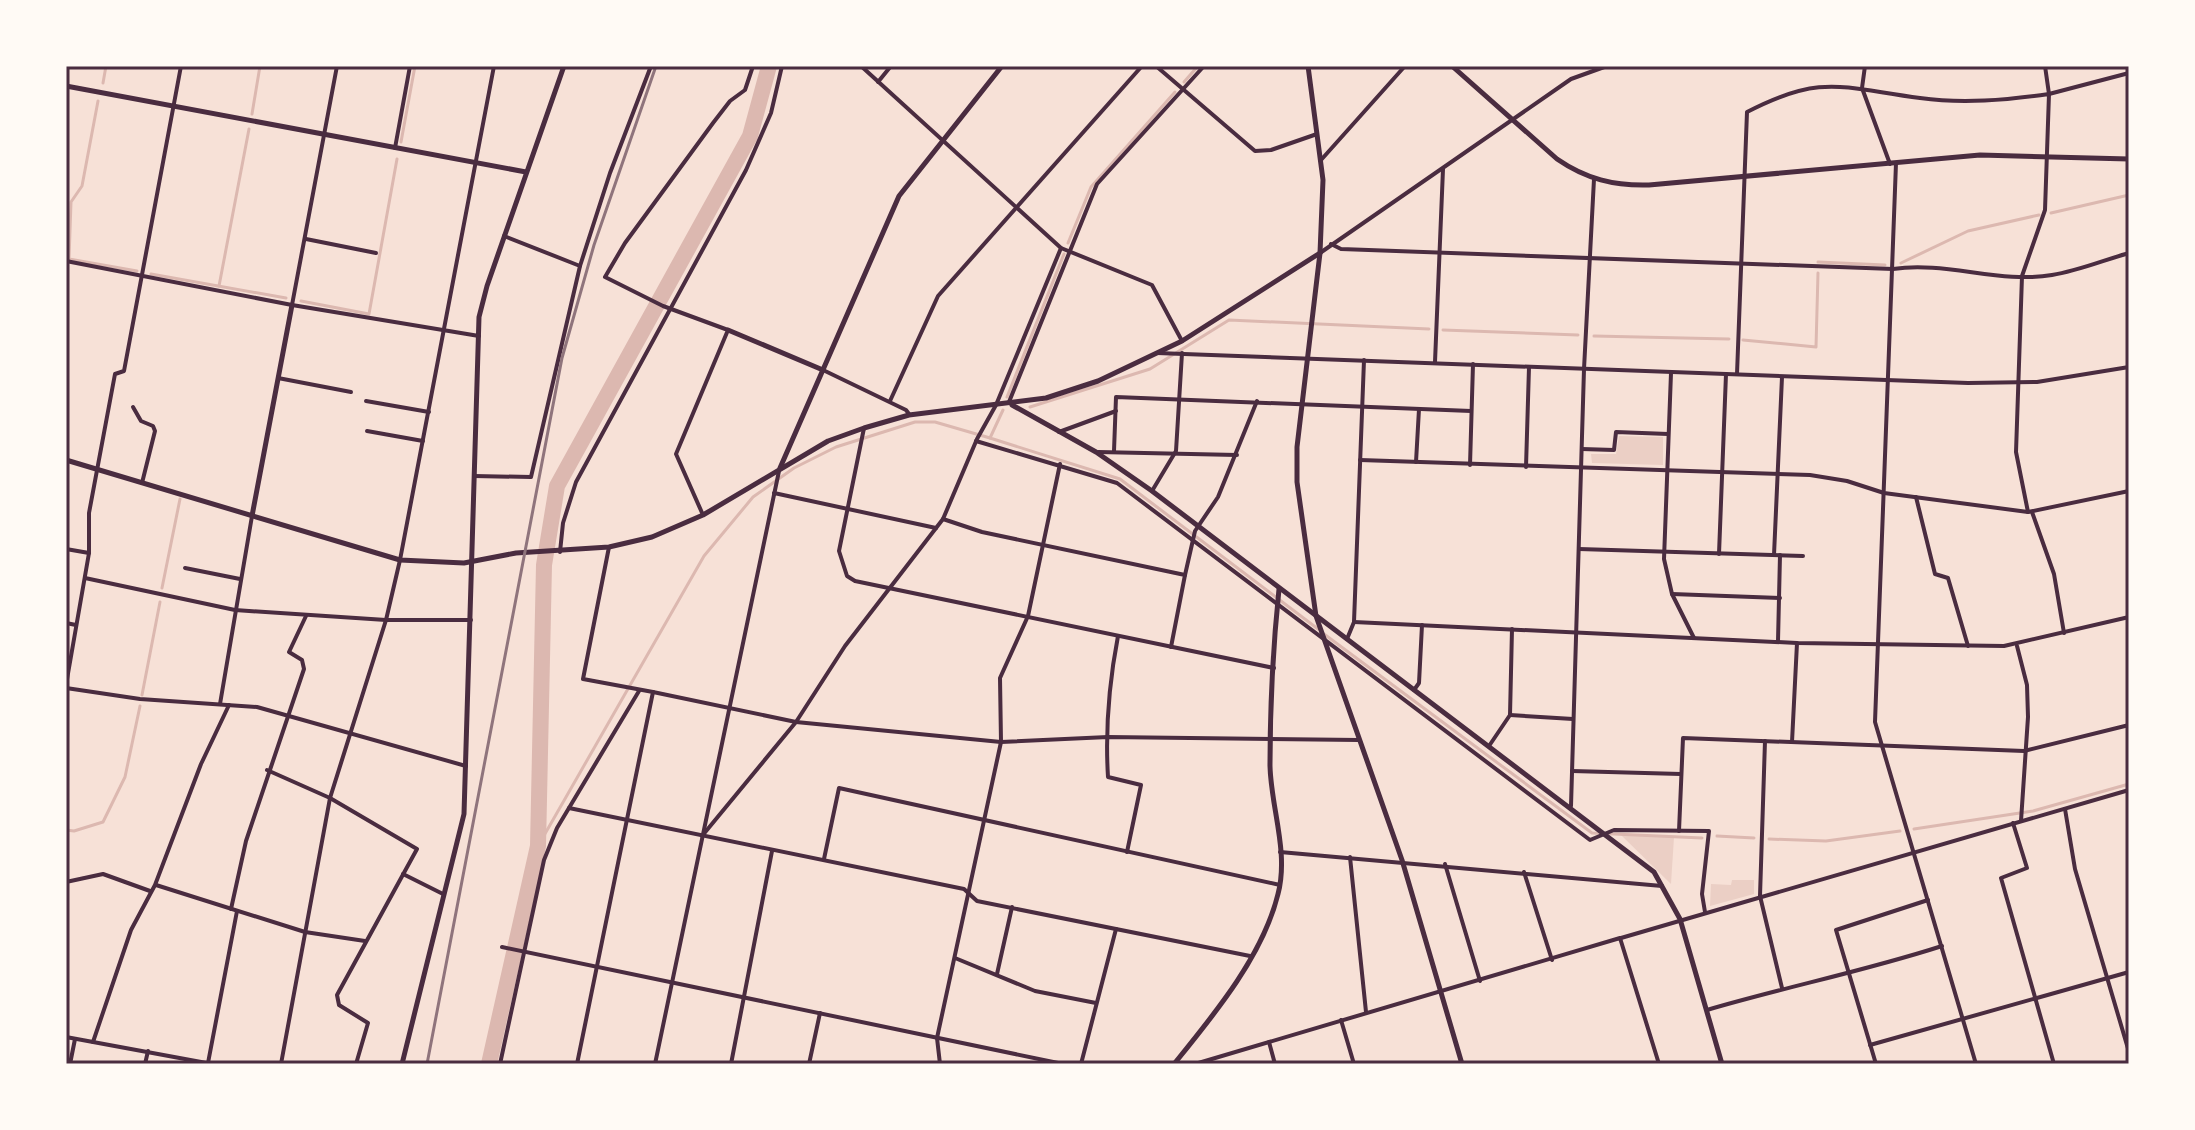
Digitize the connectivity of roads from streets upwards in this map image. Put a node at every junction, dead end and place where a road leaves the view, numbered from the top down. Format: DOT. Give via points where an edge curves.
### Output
graph roads {
  1 [pos="181,66"];
  2 [pos="337,66"];
  3 [pos="410,66"];
  4 [pos="494,66"];
  5 [pos="564,66"];
  6 [pos="651,66"];
  7 [pos="753,66"];
  8 [pos="782,66"];
  9 [pos="861,66"];
  10 [pos="891,66"];
  11 [pos="1002,66"];
  12 [pos="1142,66"];
  13 [pos="1156,66"];
  14 [pos="1204,66"];
  15 [pos="1308,66"];
  16 [pos="1405,66"];
  17 [pos="1452,66"];
  18 [pos="1607,66"];
  19 [pos="1865,66"];
  20 [pos="2045,66"];
  21 [pos="2129,73"];
  22 [pos="878,82"];
  23 [pos="66,86"];
  24 [pos="1862,88"];
  25 [pos="1182,90"];
  26 [pos="2049,94"];
  27 [pos="174,106"];
  28 [pos="1511,120"];
  29 [pos="1317,134"];
  30 [pos="324,135"];
  31 [pos="941,141"];
  32 [pos="395,148"];
  33 [pos="2046,156"];
  34 [pos="2129,159"];
  35 [pos="1321,160"];
  36 [pos="476,162"];
  37 [pos="1893,164"];
  38 [pos="1443,167"];
  39 [pos="526,172"];
  40 [pos="1744,177"];
  41 [pos="1594,179"];
  42 [pos="1016,207"];
  43 [pos="504,236"];
  44 [pos="306,239"];
  45 [pos="1331,244"];
  46 [pos="1061,248"];
  47 [pos="1069,251"];
  48 [pos="376,253"];
  49 [pos="1320,253"];
  50 [pos="1439,253"];
  51 [pos="2129,253"];
  52 [pos="1590,258"];
  53 [pos="66,261"];
  54 [pos="1742,263"];
  55 [pos="580,266"];
  56 [pos="1893,269"];
  57 [pos="144,275"];
  58 [pos="2022,276"];
  59 [pos="292,305"];
  60 [pos="666,306"];
  61 [pos="728,330"];
  62 [pos="443,332"];
  63 [pos="479,336"];
  64 [pos="1182,341"];
  65 [pos="1156,353"];
  66 [pos="1182,353"];
  67 [pos="1308,358"];
  68 [pos="1364,360"];
  69 [pos="1435,362"];
  70 [pos="1473,364"];
  71 [pos="1529,367"];
  72 [pos="2129,367"];
  73 [pos="1584,369"];
  74 [pos="823,370"];
  75 [pos="1671,373"];
  76 [pos="1726,374"];
  77 [pos="1737,374"];
  78 [pos="1782,376"];
  79 [pos="278,378"];
  80 [pos="1887,381"];
  81 [pos="2019,382"];
  82 [pos="351,392"];
  83 [pos="1179,398"];
  84 [pos="1257,400"];
  85 [pos="366,401"];
  86 [pos="890,401"];
  87 [pos="1303,403"];
  88 [pos="1010,404"];
  89 [pos="996,405"];
  90 [pos="133,407"];
  91 [pos="1362,407"];
  92 [pos="1419,409"];
  93 [pos="1116,411"];
  94 [pos="1471,411"];
  95 [pos="429,412"];
  96 [pos="909,415"];
  97 [pos="367,431"];
  98 [pos="864,431"];
  99 [pos="1059,432"];
  100 [pos="1668,434"];
  101 [pos="977,440"];
  102 [pos="423,441"];
  103 [pos="1582,449"];
  104 [pos="1114,451"];
  105 [pos="1176,451"];
  106 [pos="1096,452"];
  107 [pos="1237,455"];
  108 [pos="66,460"];
  109 [pos="1360,460"];
  110 [pos="1416,462"];
  111 [pos="1060,464"];
  112 [pos="1470,465"];
  113 [pos="1526,467"];
  114 [pos="1581,468"];
  115 [pos="99,471"];
  116 [pos="779,472"];
  117 [pos="1667,472"];
  118 [pos="1723,474"];
  119 [pos="474,476"];
  120 [pos="1777,476"];
  121 [pos="142,483"];
  122 [pos="775,490"];
  123 [pos="1152,491"];
  124 [pos="2129,491"];
  125 [pos="1884,493"];
  126 [pos="1916,497"];
  127 [pos="848,508"];
  128 [pos="2030,512"];
  129 [pos="703,515"];
  130 [pos="252,516"];
  131 [pos="943,519"];
  132 [pos="936,528"];
  133 [pos="1196,529"];
  134 [pos="1192,539"];
  135 [pos="1043,545"];
  136 [pos="609,547"];
  137 [pos="66,549"];
  138 [pos="1579,549"];
  139 [pos="1664,551"];
  140 [pos="557,552"];
  141 [pos="89,553"];
  142 [pos="1719,554"];
  143 [pos="1777,555"];
  144 [pos="1803,556"];
  145 [pos="400,560"];
  146 [pos="471,562"];
  147 [pos="185,568"];
  148 [pos="1185,575"];
  149 [pos="84,578"];
  150 [pos="240,579"];
  151 [pos="890,586"];
  152 [pos="1278,590"];
  153 [pos="1672,594"];
  154 [pos="1780,598"];
  155 [pos="1277,602"];
  156 [pos="235,610"];
  157 [pos="306,616"];
  158 [pos="1028,616"];
  159 [pos="2129,617"];
  160 [pos="1317,619"];
  161 [pos="386,620"];
  162 [pos="471,620"];
  163 [pos="1354,622"];
  164 [pos="66,623"];
  165 [pos="76,625"];
  166 [pos="1422,625"];
  167 [pos="1512,629"];
  168 [pos="1576,633"];
  169 [pos="2064,633"];
  170 [pos="1118,636"];
  171 [pos="1324,638"];
  172 [pos="1694,638"];
  173 [pos="1347,639"];
  174 [pos="1778,641"];
  175 [pos="1797,643"];
  176 [pos="1877,644"];
  177 [pos="1968,646"];
  178 [pos="2017,646"];
  179 [pos="1171,647"];
  180 [pos="1274,668"];
  181 [pos="66,686"];
  182 [pos="636,690"];
  183 [pos="1414,690"];
  184 [pos="653,692"];
  185 [pos="220,704"];
  186 [pos="229,705"];
  187 [pos="727,708"];
  188 [pos="1510,715"];
  189 [pos="288,716"];
  190 [pos="1573,719"];
  191 [pos="796,722"];
  192 [pos="2129,725"];
  193 [pos="350,733"];
  194 [pos="1106,737"];
  195 [pos="1273,737"];
  196 [pos="1360,740"];
  197 [pos="1765,741"];
  198 [pos="1001,742"];
  199 [pos="1792,742"];
  200 [pos="1883,745"];
  201 [pos="1489,746"];
  202 [pos="2024,751"];
  203 [pos="466,766"];
  204 [pos="267,770"];
  205 [pos="1571,771"];
  206 [pos="1681,774"];
  207 [pos="2129,790"];
  208 [pos="330,798"];
  209 [pos="1571,806"];
  210 [pos="569,808"];
  211 [pos="2065,809"];
  212 [pos="2021,819"];
  213 [pos="627,821"];
  214 [pos="984,822"];
  215 [pos="2013,823"];
  216 [pos="1679,831"];
  217 [pos="702,836"];
  218 [pos="1608,836"];
  219 [pos="772,851"];
  220 [pos="1127,852"];
  221 [pos="1280,852"];
  222 [pos="1915,852"];
  223 [pos="1350,857"];
  224 [pos="824,859"];
  225 [pos="1402,860"];
  226 [pos="1445,864"];
  227 [pos="1524,872"];
  228 [pos="403,874"];
  229 [pos="66,882"];
  230 [pos="155,885"];
  231 [pos="1280,885"];
  232 [pos="1664,886"];
  233 [pos="150,891"];
  234 [pos="445,895"];
  235 [pos="969,895"];
  236 [pos="1760,896"];
  237 [pos="1928,900"];
  238 [pos="1012,907"];
  239 [pos="234,910"];
  240 [pos="1705,912"];
  241 [pos="1680,919"];
  242 [pos="1116,929"];
  243 [pos="305,932"];
  244 [pos="1620,938"];
  245 [pos="365,941"];
  246 [pos="1942,946"];
  247 [pos="502,947"];
  248 [pos="523,951"];
  249 [pos="1250,956"];
  250 [pos="955,958"];
  251 [pos="1552,960"];
  252 [pos="596,966"];
  253 [pos="1847,971"];
  254 [pos="2129,972"];
  255 [pos="997,974"];
  256 [pos="2109,978"];
  257 [pos="1480,981"];
  258 [pos="672,983"];
  259 [pos="1782,988"];
  260 [pos="1442,990"];
  261 [pos="745,997"];
  262 [pos="2037,999"];
  263 [pos="1096,1003"];
  264 [pos="1707,1010"];
  265 [pos="1366,1012"];
  266 [pos="820,1013"];
  267 [pos="1964,1019"];
  268 [pos="1341,1020"];
  269 [pos="66,1037"];
  270 [pos="937,1038"];
  271 [pos="75,1039"];
  272 [pos="93,1042"];
  273 [pos="1269,1042"];
  274 [pos="1870,1045"];
  275 [pos="148,1051"];
  276 [pos="2129,1052"];
  277 [pos="70,1064"];
  278 [pos="145,1064"];
  279 [pos="210,1064"];
  280 [pos="281,1064"];
  281 [pos="356,1064"];
  282 [pos="402,1064"];
  283 [pos="500,1064"];
  284 [pos="577,1064"];
  285 [pos="655,1064"];
  286 [pos="731,1064"];
  287 [pos="809,1064"];
  288 [pos="940,1064"];
  289 [pos="1063,1064"];
  290 [pos="1081,1064"];
  291 [pos="1174,1064"];
  292 [pos="1195,1064"];
  293 [pos="1275,1064"];
  294 [pos="1354,1064"];
  295 [pos="1462,1064"];
  296 [pos="1659,1064"];
  297 [pos="1722,1064"];
  298 [pos="1876,1064"];
  299 [pos="1976,1064"];
  300 [pos="2054,1064"];
  1 -- 27 [label="street"];
  2 -- 30 [label="street"];
  3 -- 32 [label="street"];
  4 -- 36 [label="street"];
  5 -- 39 [label="street"];
  6 -- 55 [label="street"];
  7 -- 60 [label="street" via="745,90 722,112 607,270 607,281"];
  8 -- 60 [label="street" via="771,113 746,170"];
  9 -- 22 [label="street"];
  10 -- 22 [label="street"];
  11 -- 31 [label="street"];
  12 -- 42 [label="street"];
  13 -- 25 [label="street"];
  14 -- 25 [label="street"];
  15 -- 29 [label="street"];
  16 -- 35 [label="street"];
  17 -- 28 [label="street"];
  18 -- 28 [label="street" via="1571,79"];
  19 -- 24 [label="street"];
  20 -- 26 [label="street"];
  21 -- 26 [label="street"];
  22 -- 31 [label="street"];
  23 -- 27 [label="street"];
  24 -- 26 [label="street" via="1955,101"];
  24 -- 37 [label="street"];
  24 -- 40 [label="street" via="1803,87 1747,112"];
  25 -- 29 [label="street" via="1255,151"];
  25 -- 47 [label="street" via="1097,184"];
  26 -- 33 [label="street"];
  27 -- 30 [label="street"];
  27 -- 57 [label="street"];
  28 -- 38 [label="street"];
  28 -- 41 [label="street" via="1557,159"];
  29 -- 35 [label="street"];
  30 -- 32 [label="street"];
  30 -- 44 [label="street"];
  31 -- 42 [label="street"];
  31 -- 74 [label="street" via="899,196"];
  32 -- 36 [label="street"];
  33 -- 34 [label="street"];
  33 -- 37 [label="street" via="1980,155"];
  33 -- 58 [label="street" via="2045,210"];
  35 -- 49 [label="street"];
  36 -- 39 [label="street"];
  36 -- 62 [label="street"];
  37 -- 40 [label="street"];
  37 -- 56 [label="street"];
  38 -- 45 [label="street"];
  38 -- 50 [label="street"];
  39 -- 43 [label="street"];
  40 -- 41 [label="street" via="1631,186"];
  40 -- 54 [label="street"];
  41 -- 52 [label="street"];
  42 -- 46 [label="street"];
  42 -- 86 [label="street" via="938,296"];
  43 -- 55 [label="street"];
  43 -- 63 [label="street" via="479,317"];
  44 -- 48 [label="street"];
  44 -- 59 [label="street"];
  45 -- 49 [label="street"];
  45 -- 50 [label="street" via="1341,249"];
  46 -- 47 [label="street"];
  46 -- 89 [label="street"];
  47 -- 64 [label="street" via="1152,285"];
  47 -- 88 [label="street"];
  49 -- 64 [label="street"];
  49 -- 67 [label="street"];
  50 -- 52 [label="street"];
  50 -- 69 [label="street"];
  51 -- 58 [label="street" via="2051,275"];
  52 -- 54 [label="street"];
  52 -- 73 [label="street"];
  53 -- 57 [label="street"];
  54 -- 56 [label="street"];
  54 -- 77 [label="street"];
  55 -- 119 [label="street" via="531,477"];
  56 -- 58 [label="street" via="1923,265"];
  56 -- 80 [label="street"];
  57 -- 59 [label="street"];
  57 -- 115 [label="street" via="124,371 115,374"];
  58 -- 81 [label="street"];
  59 -- 62 [label="street"];
  59 -- 79 [label="street"];
  60 -- 61 [label="street"];
  60 -- 140 [label="street" via="576,482"];
  61 -- 74 [label="street"];
  61 -- 129 [label="street" via="676,454"];
  62 -- 63 [label="street"];
  62 -- 95 [label="street"];
  63 -- 119 [label="street"];
  64 -- 65 [label="street"];
  65 -- 66 [label="street"];
  65 -- 88 [label="street" via="1075,390"];
  66 -- 67 [label="street"];
  66 -- 83 [label="street"];
  67 -- 68 [label="street"];
  67 -- 87 [label="street"];
  68 -- 69 [label="street"];
  68 -- 91 [label="street"];
  69 -- 70 [label="street"];
  70 -- 71 [label="street"];
  70 -- 94 [label="street"];
  71 -- 73 [label="street"];
  71 -- 113 [label="street"];
  72 -- 81 [label="street"];
  73 -- 75 [label="street"];
  73 -- 103 [label="street"];
  74 -- 86 [label="street"];
  74 -- 116 [label="street"];
  75 -- 76 [label="street"];
  75 -- 100 [label="street"];
  76 -- 77 [label="street"];
  76 -- 118 [label="street"];
  77 -- 78 [label="street"];
  78 -- 80 [label="street"];
  78 -- 120 [label="street"];
  79 -- 82 [label="street"];
  79 -- 130 [label="street"];
  80 -- 81 [label="street"];
  80 -- 125 [label="street"];
  81 -- 128 [label="street" via="2016,452"];
  83 -- 84 [label="street"];
  83 -- 93 [label="street" via="1116,397"];
  83 -- 105 [label="street"];
  84 -- 87 [label="street"];
  84 -- 107 [label="street"];
  85 -- 95 [label="street"];
  86 -- 96 [label="street"];
  87 -- 91 [label="street"];
  87 -- 160 [label="street" via="1297,482"];
  88 -- 89 [label="street"];
  88 -- 99 [label="street"];
  89 -- 96 [label="street"];
  89 -- 101 [label="street"];
  90 -- 121 [label="street" via="155,431"];
  91 -- 92 [label="street"];
  91 -- 109 [label="street"];
  92 -- 94 [label="street"];
  92 -- 110 [label="street"];
  93 -- 99 [label="street"];
  93 -- 104 [label="street"];
  94 -- 112 [label="street"];
  95 -- 102 [label="street"];
  96 -- 98 [label="street"];
  97 -- 102 [label="street"];
  98 -- 116 [label="street" via="828,441"];
  98 -- 127 [label="street"];
  99 -- 106 [label="street"];
  100 -- 103 [label="street" via="1616,432 1614,450"];
  100 -- 117 [label="street"];
  101 -- 111 [label="street"];
  101 -- 131 [label="street"];
  102 -- 145 [label="street"];
  103 -- 114 [label="street"];
  104 -- 105 [label="street"];
  104 -- 106 [label="street"];
  105 -- 107 [label="street"];
  105 -- 123 [label="street"];
  106 -- 123 [label="street"];
  107 -- 133 [label="street"];
  108 -- 115 [label="street"];
  109 -- 110 [label="street"];
  109 -- 163 [label="street"];
  110 -- 112 [label="street"];
  111 -- 134 [label="street" via="1117,483"];
  111 -- 135 [label="street"];
  112 -- 113 [label="street"];
  113 -- 114 [label="street"];
  114 -- 117 [label="street"];
  114 -- 138 [label="street"];
  115 -- 121 [label="street"];
  115 -- 141 [label="street" via="89,513"];
  116 -- 122 [label="street"];
  116 -- 129 [label="street"];
  117 -- 118 [label="street"];
  117 -- 139 [label="street"];
  118 -- 120 [label="street"];
  118 -- 142 [label="street"];
  119 -- 146 [label="street"];
  120 -- 125 [label="street" via="1825,477"];
  120 -- 143 [label="street"];
  121 -- 130 [label="street"];
  122 -- 127 [label="street"];
  122 -- 187 [label="street"];
  123 -- 133 [label="street"];
  124 -- 128 [label="street"];
  125 -- 126 [label="street"];
  125 -- 176 [label="street"];
  126 -- 128 [label="street"];
  126 -- 177 [label="street" via="1935,574 1948,578"];
  127 -- 132 [label="street"];
  127 -- 151 [label="street" via="839,551 847,576"];
  128 -- 169 [label="street" via="2054,574"];
  129 -- 136 [label="street" via="652,537"];
  130 -- 145 [label="street"];
  130 -- 150 [label="street"];
  131 -- 132 [label="street"];
  131 -- 135 [label="street"];
  132 -- 151 [label="street"];
  133 -- 134 [label="street"];
  133 -- 152 [label="street"];
  134 -- 148 [label="street"];
  134 -- 155 [label="street"];
  135 -- 148 [label="street"];
  135 -- 158 [label="street"];
  136 -- 140 [label="street"];
  136 -- 182 [label="street" via="583,679"];
  137 -- 141 [label="street"];
  138 -- 139 [label="street"];
  138 -- 168 [label="street"];
  139 -- 142 [label="street"];
  139 -- 153 [label="street"];
  140 -- 146 [label="street"];
  141 -- 149 [label="street"];
  142 -- 143 [label="street"];
  143 -- 144 [label="street"];
  143 -- 154 [label="street"];
  145 -- 146 [label="street"];
  145 -- 161 [label="street"];
  146 -- 162 [label="street"];
  147 -- 150 [label="street"];
  148 -- 179 [label="street"];
  149 -- 156 [label="street"];
  149 -- 165 [label="street"];
  150 -- 156 [label="street"];
  151 -- 158 [label="street"];
  151 -- 191 [label="street"];
  152 -- 155 [label="street"];
  152 -- 160 [label="street"];
  153 -- 154 [label="street"];
  153 -- 172 [label="street"];
  154 -- 174 [label="street"];
  155 -- 171 [label="street"];
  155 -- 180 [label="street"];
  156 -- 157 [label="street"];
  156 -- 185 [label="street"];
  157 -- 161 [label="street"];
  157 -- 189 [label="street" via="289,650 304,666"];
  158 -- 170 [label="street"];
  158 -- 198 [label="street" via="1000,678"];
  159 -- 169 [label="street"];
  160 -- 171 [label="street"];
  160 -- 173 [label="street"];
  161 -- 162 [label="street"];
  161 -- 193 [label="street"];
  162 -- 203 [label="street"];
  163 -- 166 [label="street"];
  163 -- 173 [label="street"];
  164 -- 165 [label="street"];
  165 -- 181 [label="street"];
  166 -- 167 [label="street"];
  166 -- 183 [label="street" via="1419,683"];
  167 -- 168 [label="street"];
  167 -- 188 [label="street"];
  168 -- 172 [label="street"];
  168 -- 190 [label="street"];
  169 -- 178 [label="street"];
  170 -- 179 [label="street"];
  170 -- 194 [label="street"];
  171 -- 196 [label="street"];
  171 -- 218 [label="street" via="1590,840"];
  172 -- 174 [label="street"];
  173 -- 183 [label="street"];
  174 -- 175 [label="street"];
  175 -- 176 [label="street"];
  175 -- 199 [label="street"];
  176 -- 177 [label="street"];
  176 -- 200 [label="street" via="1875,722"];
  177 -- 178 [label="street"];
  178 -- 202 [label="street" via="2027,685"];
  179 -- 180 [label="street"];
  180 -- 195 [label="street"];
  181 -- 185 [label="street" via="140,699"];
  182 -- 184 [label="street"];
  182 -- 210 [label="street"];
  183 -- 201 [label="street"];
  184 -- 187 [label="street"];
  184 -- 213 [label="street"];
  185 -- 186 [label="street"];
  186 -- 189 [label="street"];
  186 -- 230 [label="street"];
  187 -- 191 [label="street"];
  187 -- 217 [label="street"];
  188 -- 190 [label="street"];
  188 -- 201 [label="street"];
  189 -- 193 [label="street"];
  189 -- 204 [label="street"];
  190 -- 205 [label="street"];
  191 -- 198 [label="street"];
  191 -- 217 [label="street"];
  192 -- 202 [label="street"];
  193 -- 203 [label="street"];
  193 -- 208 [label="street"];
  194 -- 195 [label="street"];
  194 -- 198 [label="street"];
  194 -- 220 [label="street" via="1108,777 1141,785"];
  195 -- 196 [label="street"];
  195 -- 221 [label="street" via="1270,767"];
  196 -- 225 [label="street"];
  197 -- 199 [label="street"];
  197 -- 206 [label="street" via="1683,738"];
  197 -- 236 [label="street"];
  198 -- 214 [label="street"];
  199 -- 200 [label="street"];
  200 -- 202 [label="street"];
  200 -- 222 [label="street"];
  201 -- 209 [label="street"];
  202 -- 212 [label="street"];
  203 -- 234 [label="street" via="463,822"];
  204 -- 208 [label="street"];
  204 -- 239 [label="street" via="246,841"];
  205 -- 206 [label="street"];
  205 -- 209 [label="street"];
  206 -- 216 [label="street"];
  207 -- 211 [label="street"];
  208 -- 228 [label="street" via="417,849"];
  208 -- 243 [label="street"];
  209 -- 218 [label="street"];
  210 -- 213 [label="street"];
  210 -- 248 [label="street" via="544,860"];
  211 -- 212 [label="street"];
  211 -- 256 [label="street" via="2075,869"];
  212 -- 215 [label="street"];
  213 -- 217 [label="street"];
  213 -- 252 [label="street"];
  214 -- 220 [label="street"];
  214 -- 224 [label="street" via="982,817 839,788"];
  214 -- 235 [label="street"];
  215 -- 222 [label="street"];
  215 -- 262 [label="street" via="2027,868 2001,878"];
  216 -- 218 [label="street" via="1614,830"];
  216 -- 240 [label="street" via="1709,831"];
  217 -- 219 [label="street"];
  217 -- 258 [label="street"];
  218 -- 232 [label="street"];
  219 -- 224 [label="street"];
  219 -- 261 [label="street"];
  220 -- 231 [label="street"];
  221 -- 223 [label="street"];
  221 -- 231 [label="street"];
  222 -- 236 [label="street"];
  222 -- 237 [label="street"];
  223 -- 225 [label="street"];
  223 -- 265 [label="street"];
  224 -- 235 [label="street" via="964,889"];
  225 -- 226 [label="street"];
  225 -- 260 [label="street"];
  226 -- 227 [label="street"];
  226 -- 257 [label="street"];
  227 -- 232 [label="street"];
  227 -- 251 [label="street"];
  228 -- 234 [label="street"];
  228 -- 245 [label="street"];
  229 -- 233 [label="street" via="103,874"];
  230 -- 233 [label="street"];
  230 -- 239 [label="street"];
  231 -- 249 [label="street"];
  232 -- 241 [label="street"];
  233 -- 272 [label="street" via="131,930"];
  234 -- 282 [label="street"];
  235 -- 238 [label="street"];
  235 -- 250 [label="street"];
  236 -- 240 [label="street"];
  236 -- 259 [label="street"];
  237 -- 246 [label="street"];
  237 -- 253 [label="street" via="1836,930"];
  238 -- 242 [label="street"];
  238 -- 255 [label="street"];
  239 -- 243 [label="street"];
  239 -- 279 [label="street"];
  240 -- 241 [label="street"];
  241 -- 244 [label="street"];
  241 -- 264 [label="street"];
  242 -- 249 [label="street"];
  242 -- 263 [label="street"];
  243 -- 245 [label="street"];
  243 -- 280 [label="street"];
  244 -- 251 [label="street"];
  244 -- 296 [label="street"];
  245 -- 281 [label="street" via="336,1000 368,1023"];
  246 -- 253 [label="street" via="1892,965"];
  246 -- 267 [label="street"];
  247 -- 248 [label="street"];
  248 -- 252 [label="street"];
  248 -- 283 [label="street"];
  249 -- 291 [label="street" via="1221,1006"];
  250 -- 255 [label="street"];
  250 -- 270 [label="street"];
  251 -- 257 [label="street"];
  252 -- 258 [label="street"];
  252 -- 284 [label="street"];
  253 -- 259 [label="street"];
  253 -- 274 [label="street"];
  254 -- 256 [label="street"];
  255 -- 263 [label="street" via="1035,991"];
  256 -- 262 [label="street"];
  256 -- 276 [label="street"];
  257 -- 260 [label="street"];
  258 -- 261 [label="street"];
  258 -- 285 [label="street"];
  259 -- 264 [label="street"];
  260 -- 265 [label="street"];
  260 -- 295 [label="street"];
  261 -- 266 [label="street"];
  261 -- 286 [label="street"];
  262 -- 267 [label="street"];
  262 -- 300 [label="street"];
  263 -- 290 [label="street"];
  264 -- 297 [label="street"];
  265 -- 268 [label="street"];
  266 -- 270 [label="street"];
  266 -- 287 [label="street"];
  267 -- 274 [label="street"];
  267 -- 299 [label="street"];
  268 -- 273 [label="street"];
  268 -- 294 [label="street"];
  269 -- 271 [label="street"];
  270 -- 288 [label="street"];
  270 -- 289 [label="street"];
  271 -- 272 [label="street"];
  271 -- 277 [label="street"];
  272 -- 275 [label="street"];
  273 -- 292 [label="street"];
  273 -- 293 [label="street"];
  274 -- 298 [label="street"];
  275 -- 278 [label="street"];
  275 -- 279 [label="street"];
}
